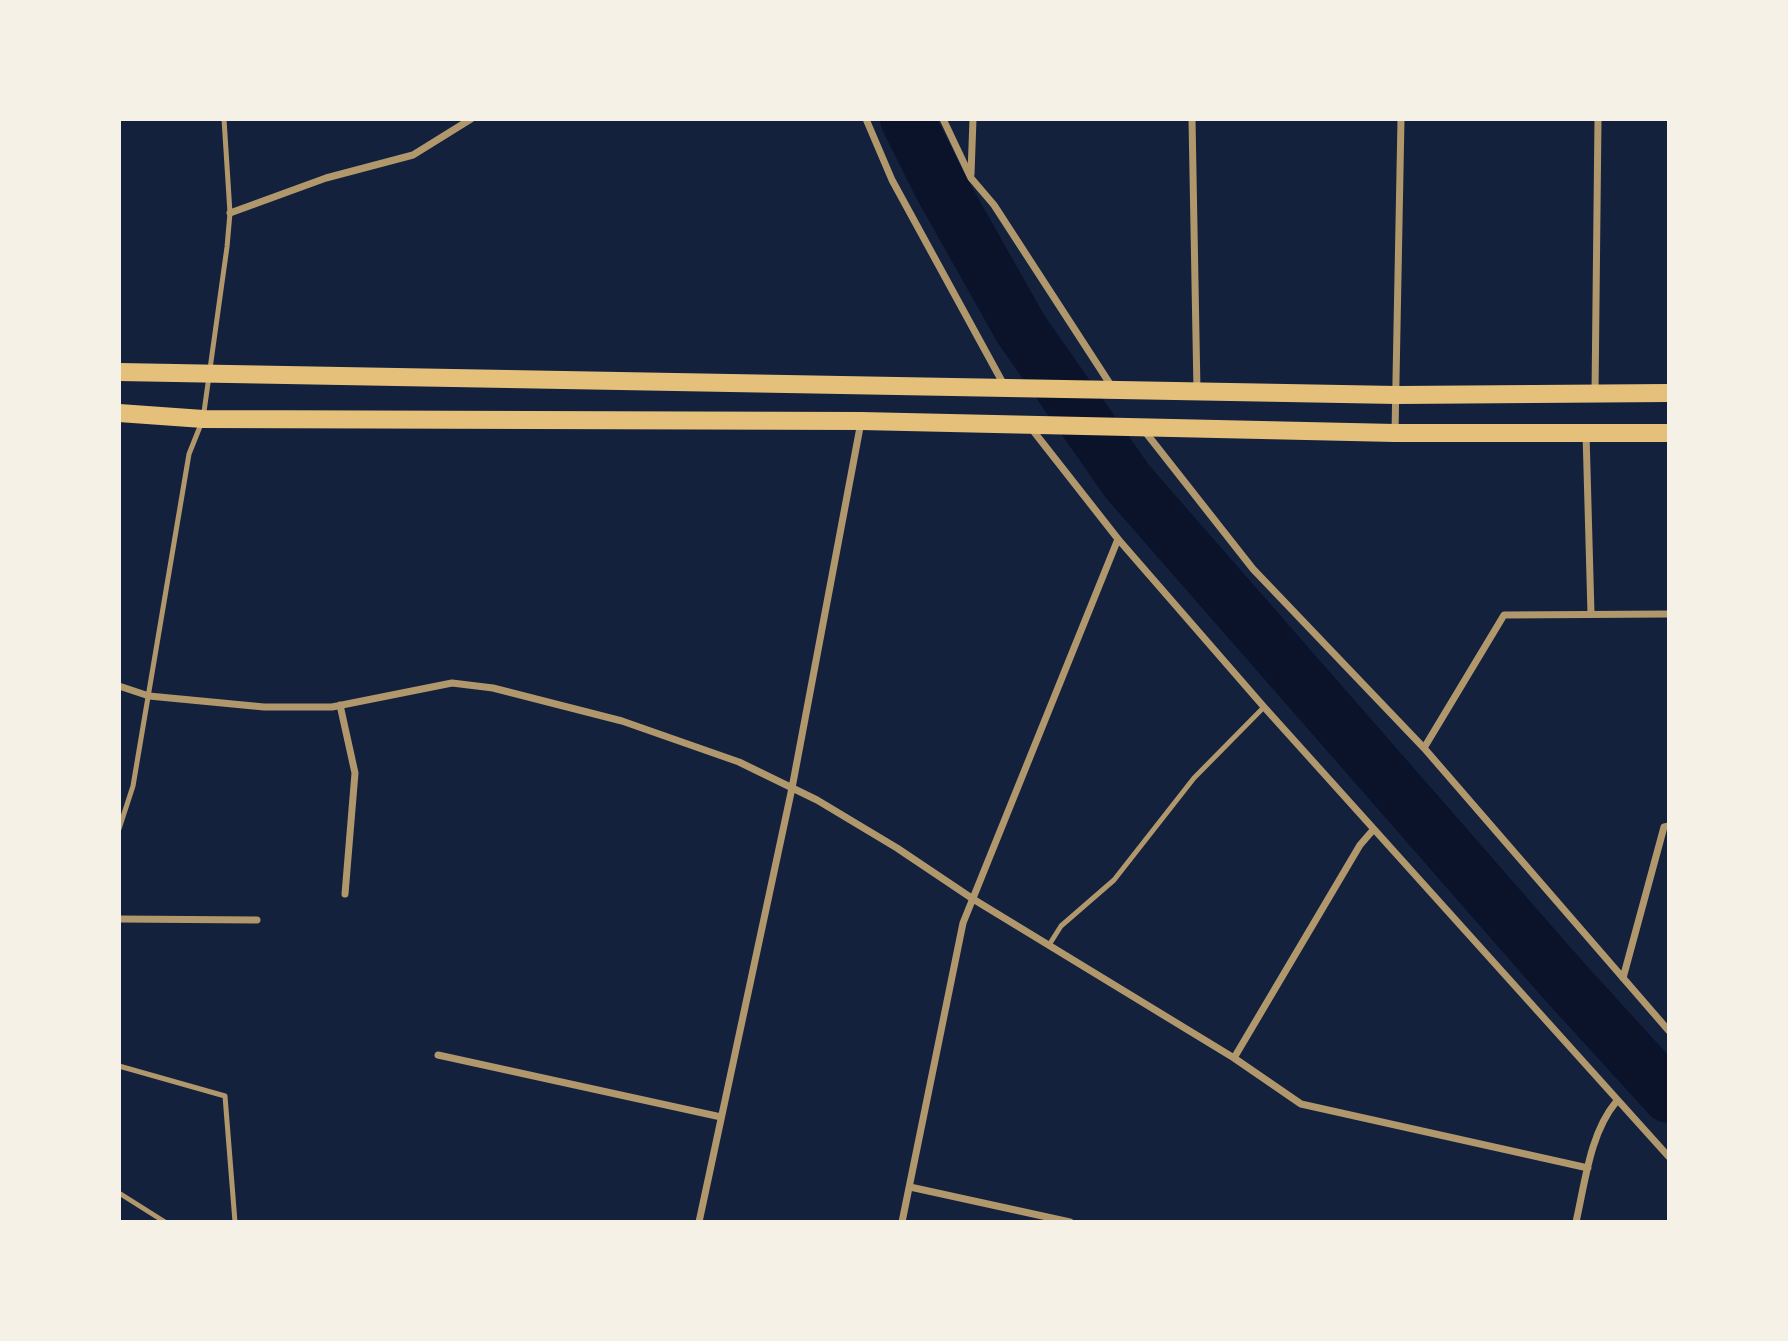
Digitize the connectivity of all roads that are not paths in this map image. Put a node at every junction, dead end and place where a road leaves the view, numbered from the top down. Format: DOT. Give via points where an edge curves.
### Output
graph roads {
  1 [pos="224,119"];
  2 [pos="471,119"];
  3 [pos="866,119"];
  4 [pos="943,119"];
  5 [pos="972,119"];
  6 [pos="1192,119"];
  7 [pos="1401,119"];
  8 [pos="1598,119"];
  9 [pos="971,178"];
  10 [pos="230,213"];
  11 [pos="119,372"];
  12 [pos="208,375"];
  13 [pos="1012,388"];
  14 [pos="1109,389"];
  15 [pos="1197,392"];
  16 [pos="1669,393"];
  17 [pos="1397,395"];
  18 [pos="1595,395"];
  19 [pos="119,413"];
  20 [pos="203,419"];
  21 [pos="861,421"];
  22 [pos="1136,426"];
  23 [pos="1035,427"];
  24 [pos="1586,432"];
  25 [pos="1395,433"];
  26 [pos="1669,433"];
  27 [pos="1118,540"];
  28 [pos="1591,614"];
  29 [pos="1669,614"];
  30 [pos="119,686"];
  31 [pos="149,696"];
  32 [pos="340,705"];
  33 [pos="1264,707"];
  34 [pos="1424,748"];
  35 [pos="792,788"];
  36 [pos="1669,826"];
  37 [pos="119,829"];
  38 [pos="1373,831"];
  39 [pos="345,894"];
  40 [pos="973,899"];
  41 [pos="119,919"];
  42 [pos="257,920"];
  43 [pos="1049,945"];
  44 [pos="1623,978"];
  45 [pos="1669,1031"];
  46 [pos="438,1055"];
  47 [pos="1234,1058"];
  48 [pos="119,1066"];
  49 [pos="1616,1102"];
  50 [pos="721,1117"];
  51 [pos="1669,1157"];
  52 [pos="1588,1168"];
  53 [pos="910,1186"];
  54 [pos="119,1193"];
  55 [pos="165,1222"];
  56 [pos="235,1222"];
  57 [pos="699,1222"];
  58 [pos="902,1222"];
  59 [pos="1070,1222"];
  60 [pos="1576,1222"];
  1 -- 10 [label="lane"];
  2 -- 10 [label="street" via="413,155 326,178"];
  3 -- 13 [label="street" via="892,180"];
  4 -- 9 [label="street"];
  5 -- 9 [label="street"];
  6 -- 15 [label="street"];
  7 -- 17 [label="street"];
  8 -- 18 [label="street"];
  9 -- 14 [label="street" via="994,205"];
  10 -- 12 [label="lane"];
  11 -- 12 [label="main road"];
  12 -- 13 [label="main road"];
  12 -- 20 [label="lane"];
  13 -- 14 [label="main road"];
  14 -- 15 [label="main road"];
  15 -- 17 [label="main road"];
  16 -- 18 [label="main road"];
  17 -- 18 [label="main road"];
  17 -- 25 [label="street"];
  19 -- 20 [label="main road"];
  20 -- 21 [label="main road"];
  20 -- 31 [label="lane" via="188,454"];
  21 -- 23 [label="main road"];
  21 -- 35 [label="street"];
  22 -- 23 [label="main road"];
  22 -- 25 [label="main road"];
  22 -- 34 [label="street" via="1254,569"];
  23 -- 27 [label="street"];
  24 -- 25 [label="main road"];
  24 -- 26 [label="main road"];
  24 -- 28 [label="street"];
  27 -- 33 [label="street"];
  27 -- 40 [label="street"];
  28 -- 29 [label="street"];
  28 -- 34 [label="street" via="1504,615"];
  30 -- 31 [label="street"];
  31 -- 32 [label="street" via="264,706"];
  31 -- 37 [label="lane" via="133,786"];
  32 -- 35 [label="street" via="452,683 493,688 671,738 739,762"];
  32 -- 39 [label="street" via="355,773"];
  33 -- 38 [label="street"];
  33 -- 43 [label="lane" via="1194,778 1114,880 1061,926"];
  34 -- 44 [label="street"];
  35 -- 40 [label="street" via="897,848"];
  35 -- 50 [label="street"];
  36 -- 44 [label="street" via="1664,827"];
  38 -- 47 [label="street" via="1360,845"];
  38 -- 49 [label="street"];
  40 -- 43 [label="street"];
  40 -- 53 [label="street" via="963,923"];
  41 -- 42 [label="street"];
  43 -- 47 [label="street"];
  44 -- 45 [label="street"];
  46 -- 50 [label="street"];
  47 -- 52 [label="street" via="1301,1104"];
  48 -- 56 [label="lane" via="225,1096"];
  49 -- 51 [label="street"];
  49 -- 52 [label="street" via="1605,1115"];
  50 -- 57 [label="street"];
  52 -- 60 [label="street"];
  53 -- 58 [label="street"];
  53 -- 59 [label="street"];
  54 -- 55 [label="lane"];
}
